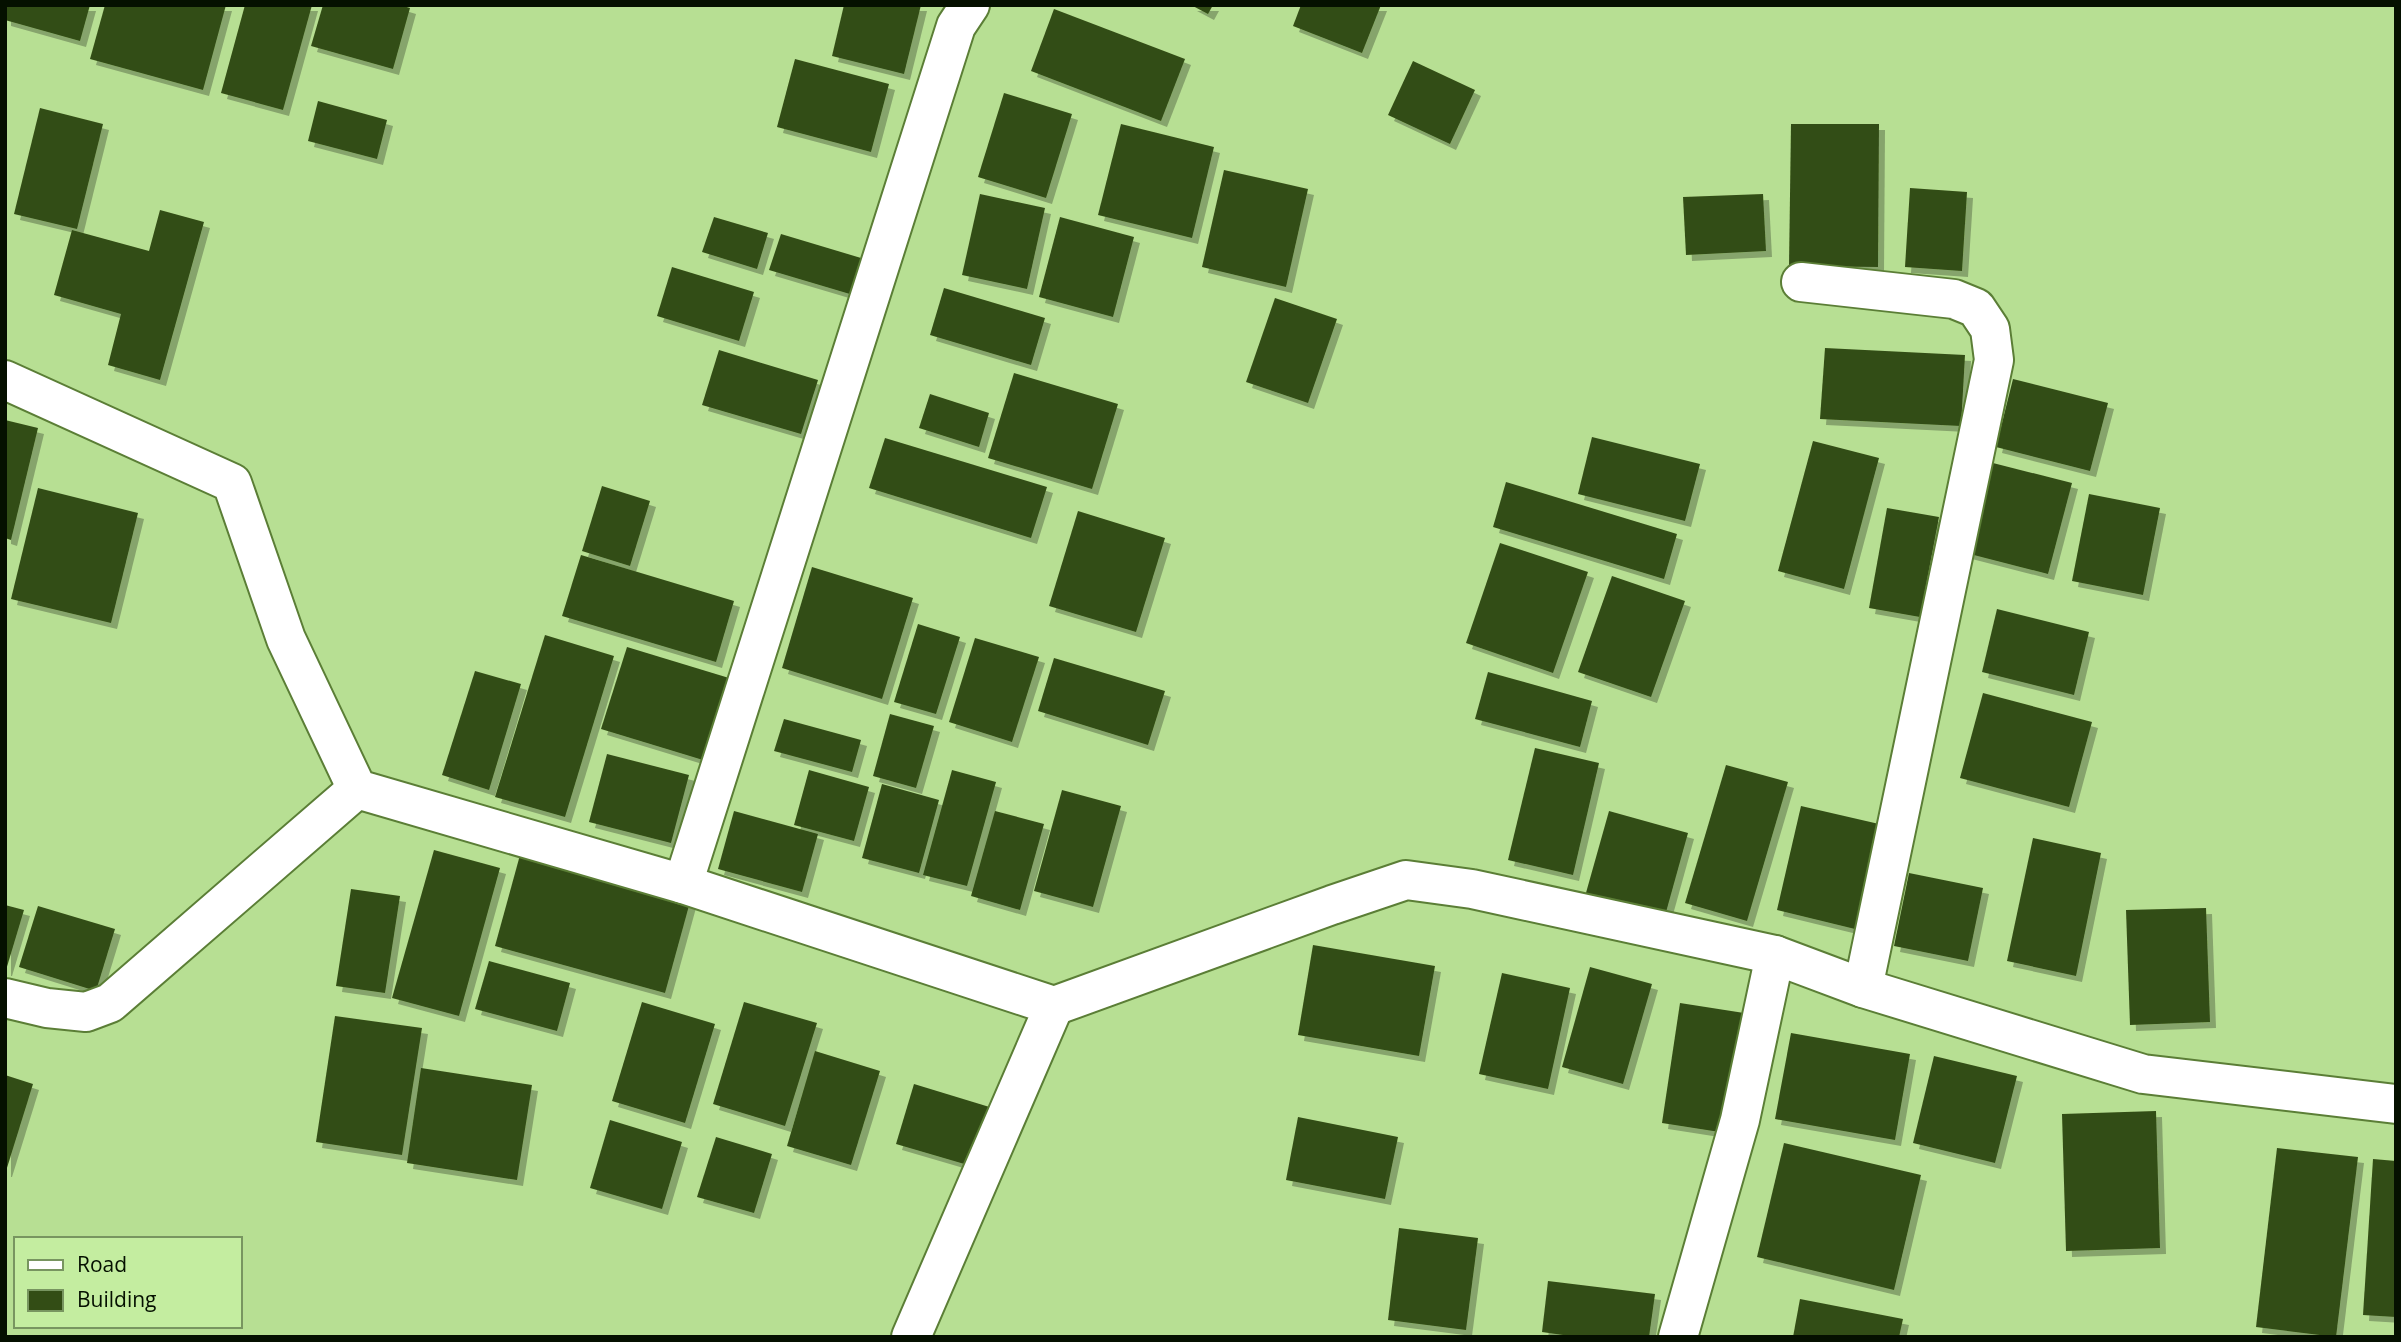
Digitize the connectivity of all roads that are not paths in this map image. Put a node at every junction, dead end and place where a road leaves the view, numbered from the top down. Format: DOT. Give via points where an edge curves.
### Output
graph roads {
  1 [pos="970,5"];
  2 [pos="1801,282"];
  3 [pos="5,380"];
  4 [pos="357,789"];
  5 [pos="683,884"];
  6 [pos="1774,955"];
  7 [pos="1863,988"];
  8 [pos="5,998"];
  9 [pos="1054,1006"];
  10 [pos="2396,1104"];
  11 [pos="911,1337"];
  12 [pos="1678,1337"];
  1 -- 5 [label="street" via="956,26"];
  2 -- 7 [label="street" via="1954,299 1976,308 1990,329 1994,360"];
  3 -- 4 [label="street" via="232,483 286,639"];
  4 -- 5 [label="street"];
  4 -- 8 [label="street" via="110,1003 86,1012"];
  5 -- 9 [label="street"];
  6 -- 7 [label="street"];
  6 -- 9 [label="street" via="1472,889 1406,880"];
  6 -- 12 [label="street" via="1740,1120"];
  7 -- 10 [label="street" via="2143,1074"];
  9 -- 11 [label="street"];
}
